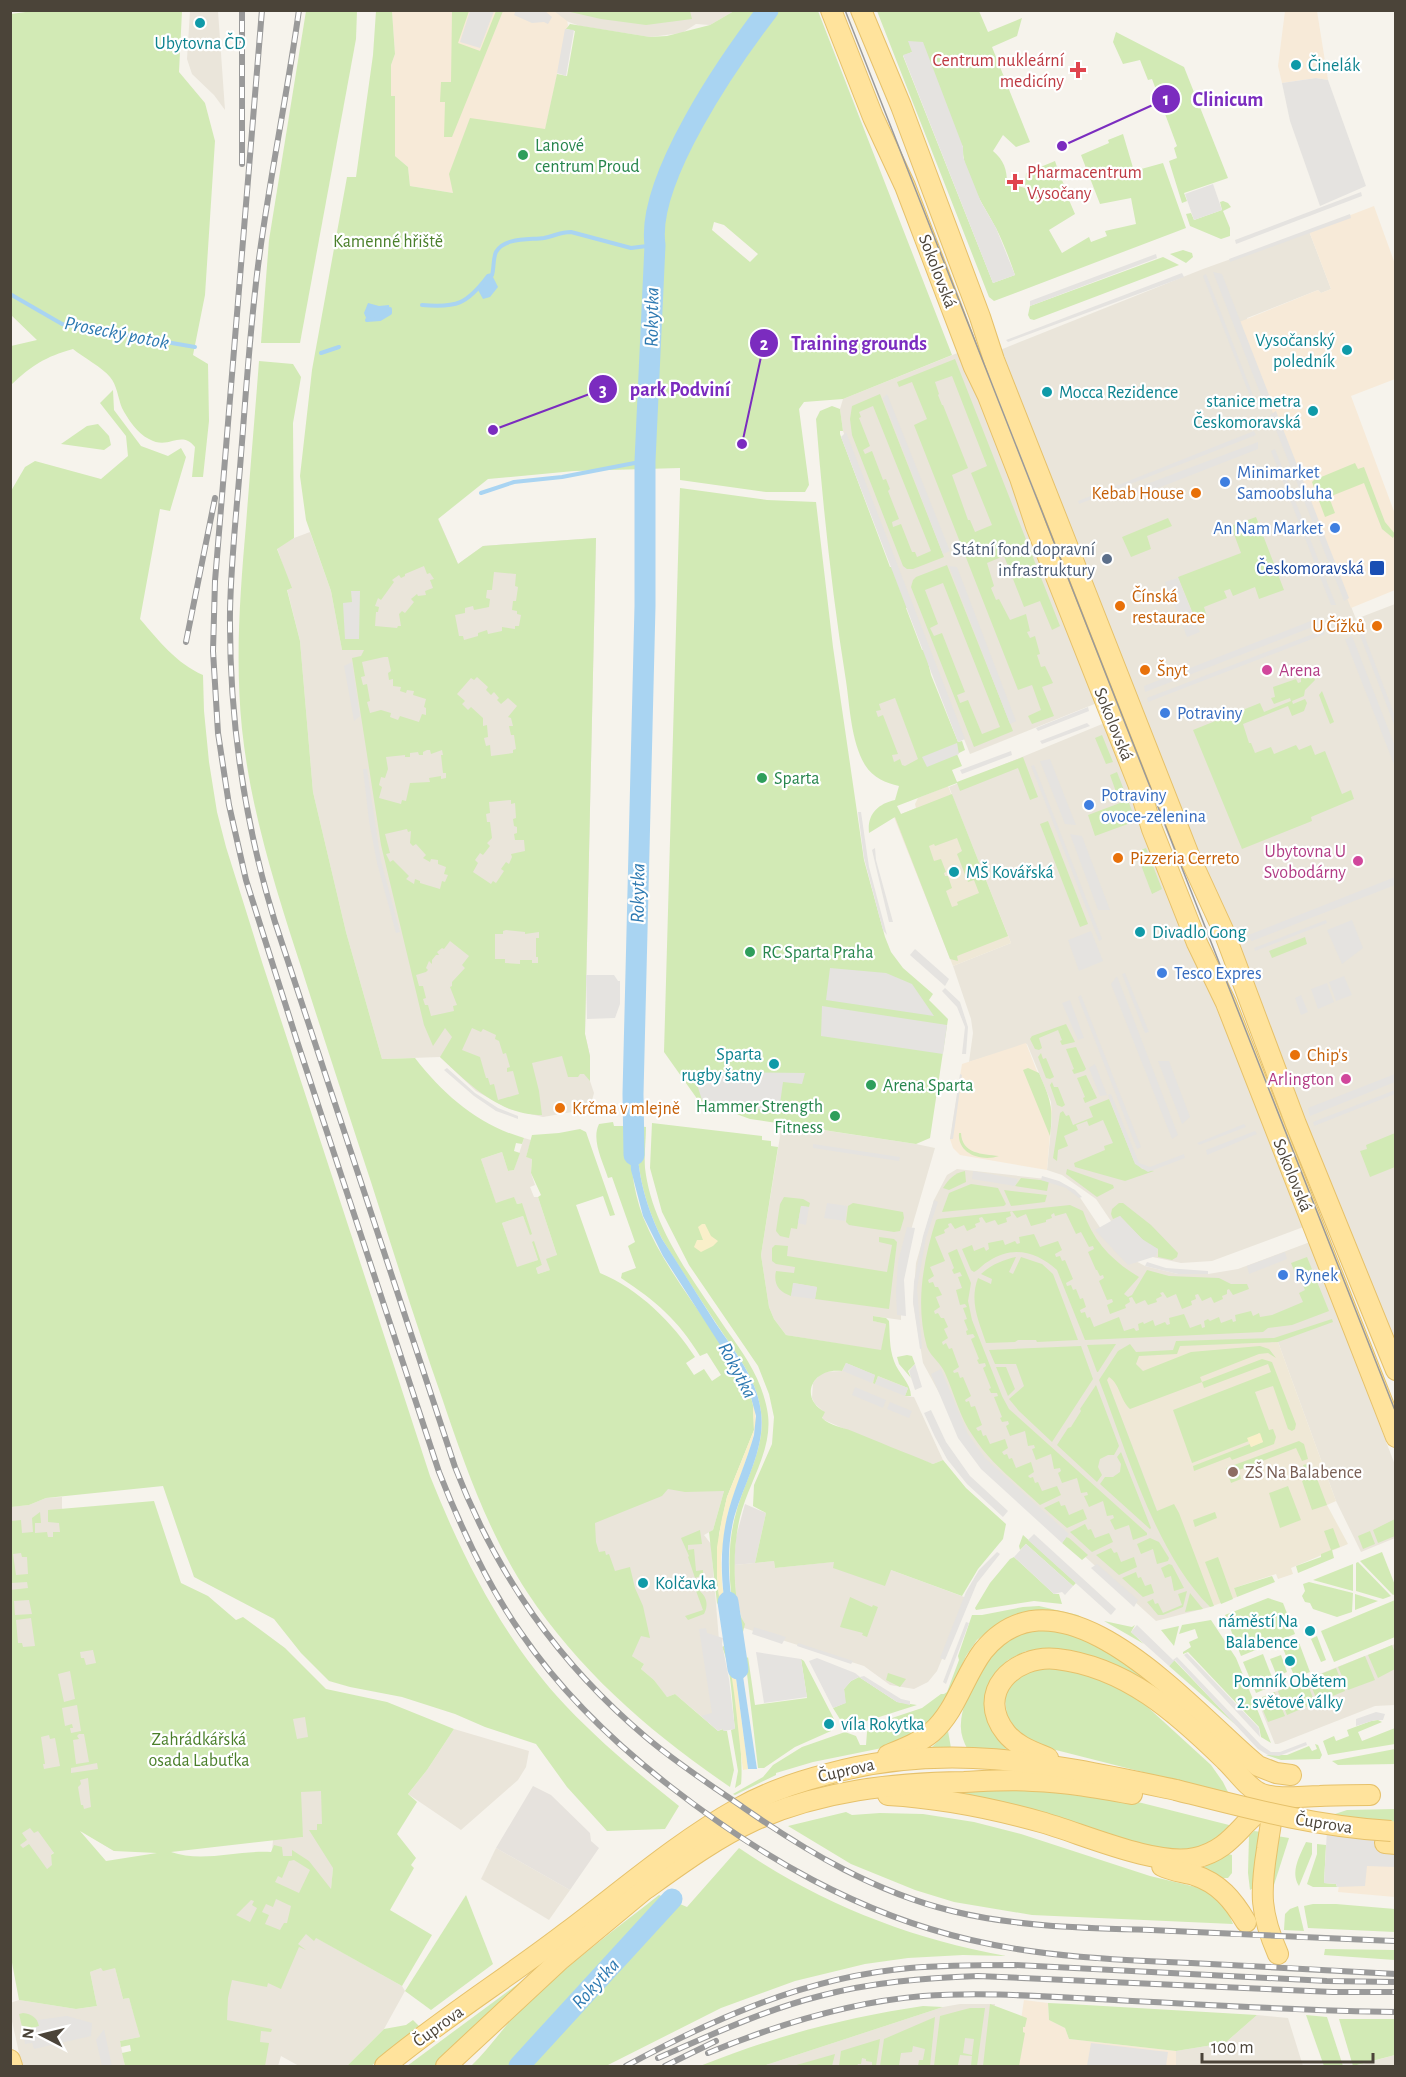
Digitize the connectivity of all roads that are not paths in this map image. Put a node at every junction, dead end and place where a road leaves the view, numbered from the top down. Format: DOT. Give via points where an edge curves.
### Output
graph roads {
  1 [pos="831,10"];
  2 [pos="861,10"];
  3 [pos="1395,1370"];
  4 [pos="1395,1437"];
  5 [pos="1225,1760"];
  6 [pos="1253,1762"];
  7 [pos="866,1765"];
  8 [pos="1070,1768"];
  9 [pos="1291,1775"];
  10 [pos="1370,1795"];
  11 [pos="828,1796"];
  12 [pos="1174,1796"];
  13 [pos="1277,1799"];
  14 [pos="1241,1831"];
  15 [pos="1392,1837"];
  16 [pos="1133,1851"];
  17 [pos="644,1890"];
  18 [pos="1246,1922"];
  19 [pos="1278,1954"];
  20 [pos="10,2060"];
  21 [pos="12,2067"];
  22 [pos="385,2067"];
  23 [pos="399,2067"];
  24 [pos="446,2067"];
  1 -- 4 [label="main road, Sokolovská" via="905,186 1139,786 1152,829 1226,1003"];
  2 -- 3 [label="main road, Sokolovská" via="901,106 994,360"];
  5 -- 8 [label="main road" via="1166,1706 1118,1676 1068,1660 1028,1661 1009,1671 1000,1682 995,1704 999,1722 1018,1743"];
  5 -- 13 [label="main road" via="1257,1792"];
  5 -- 14 [label="main road" via="1238,1800"];
  6 -- 7 [label="main road" via="1134,1658 1072,1625 1042,1620 1014,1627 990,1644 934,1731"];
  6 -- 9 [label="main road" via="1269,1772"];
  6 -- 13 [label="main road"];
  7 -- 8 [label="main road, Čuprova" via="965,1757"];
  7 -- 22 [label="main road, Čuprova" via="786,1786 719,1821"];
  8 -- 12 [label="main road, Čuprova"];
  10 -- 13 [label="main road"];
  11 -- 12 [label="main road, Čuprova" via="900,1784 1031,1780"];
  11 -- 16 [label="main road" via="890,1795 950,1802 1039,1822"];
  11 -- 17 [label="main road, Čuprova" via="786,1808 719,1838"];
  12 -- 15 [label="main road, Čuprova" via="1294,1832 1338,1839"];
  13 -- 14 [label="main road"];
  13 -- 19 [label="main road" via="1262,1897 1267,1929"];
  14 -- 16 [label="main road" via="1220,1848 1194,1859 1160,1859"];
  16 -- 18 [label="main road" via="1217,1887"];
  17 -- 23 [label="main road, Čuprova"];
  17 -- 24 [label="main road, Čuprova" via="561,1959"];
  20 -- 21 [label="main road"];
}
